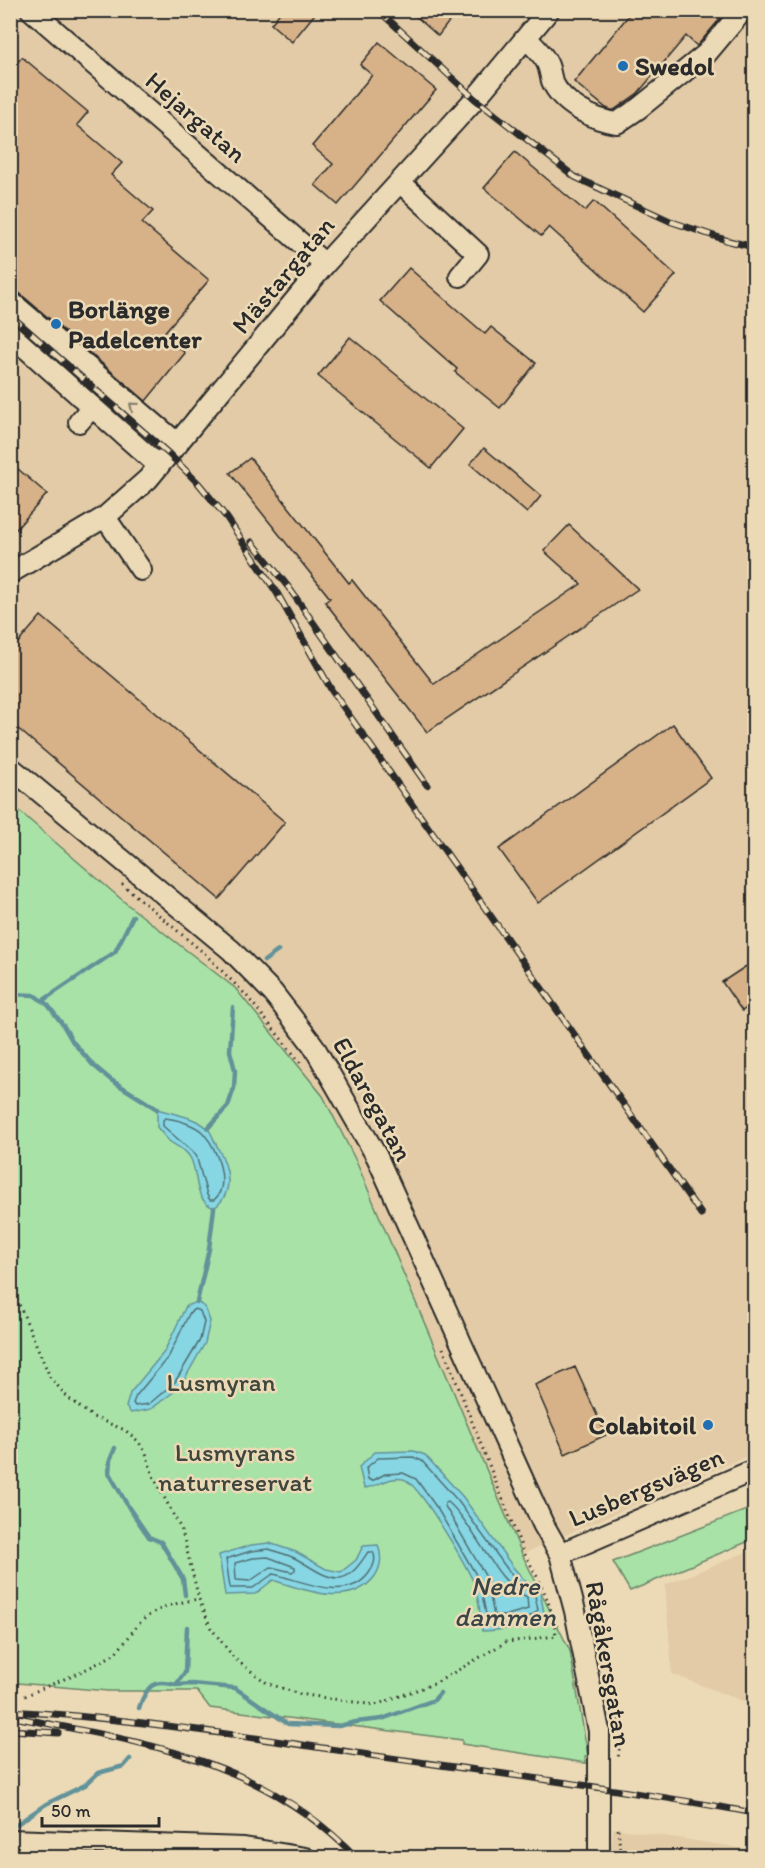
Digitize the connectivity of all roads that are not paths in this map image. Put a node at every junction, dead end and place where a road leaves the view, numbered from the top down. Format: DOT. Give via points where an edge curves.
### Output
graph roads {
  1 [pos="31,10"];
  2 [pos="549,10"];
  3 [pos="742,10"];
  4 [pos="526,38"];
  5 [pos="400,183"];
  6 [pos="325,264"];
  7 [pos="460,276"];
  8 [pos="10,301"];
  9 [pos="10,334"];
  10 [pos="93,407"];
  11 [pos="79,422"];
  12 [pos="178,444"];
  13 [pos="159,466"];
  14 [pos="105,518"];
  15 [pos="141,570"];
  16 [pos="10,573"];
  17 [pos="10,767"];
  18 [pos="754,1470"];
  19 [pos="560,1554"];
  20 [pos="10,1840"];
  21 [pos="305,1857"];
  22 [pos="599,1857"];
  1 -- 6 [label="street, Hejargatan"];
  2 -- 4 [label="street, Mästargatan"];
  3 -- 4 [label="street" via="706,54 617,123 583,112 563,96 553,82 547,62"];
  4 -- 5 [label="street, Mästargatan"];
  5 -- 6 [label="street, Mästargatan"];
  5 -- 7 [label="street" via="478,254"];
  6 -- 12 [label="street, Mästargatan"];
  12 -- 8 [label="street, one-way"];
  9 -- 10 [label="street"];
  10 -- 11 [label="street"];
  10 -- 13 [label="street"];
  12 -- 13 [label="street, Mästargatan"];
  13 -- 14 [label="street, Mästargatan"];
  14 -- 15 [label="street"];
  14 -- 16 [label="street, Mästargatan"];
  17 -- 19 [label="street, Eldaregatan" via="231,950 273,993 314,1045 376,1156"];
  18 -- 19 [label="street, Lusbergsvägen"];
  19 -- 22 [label="street, Rågåkersgatan" via="599,1731"];
  20 -- 21 [label="street" via="244,1848"];
}
